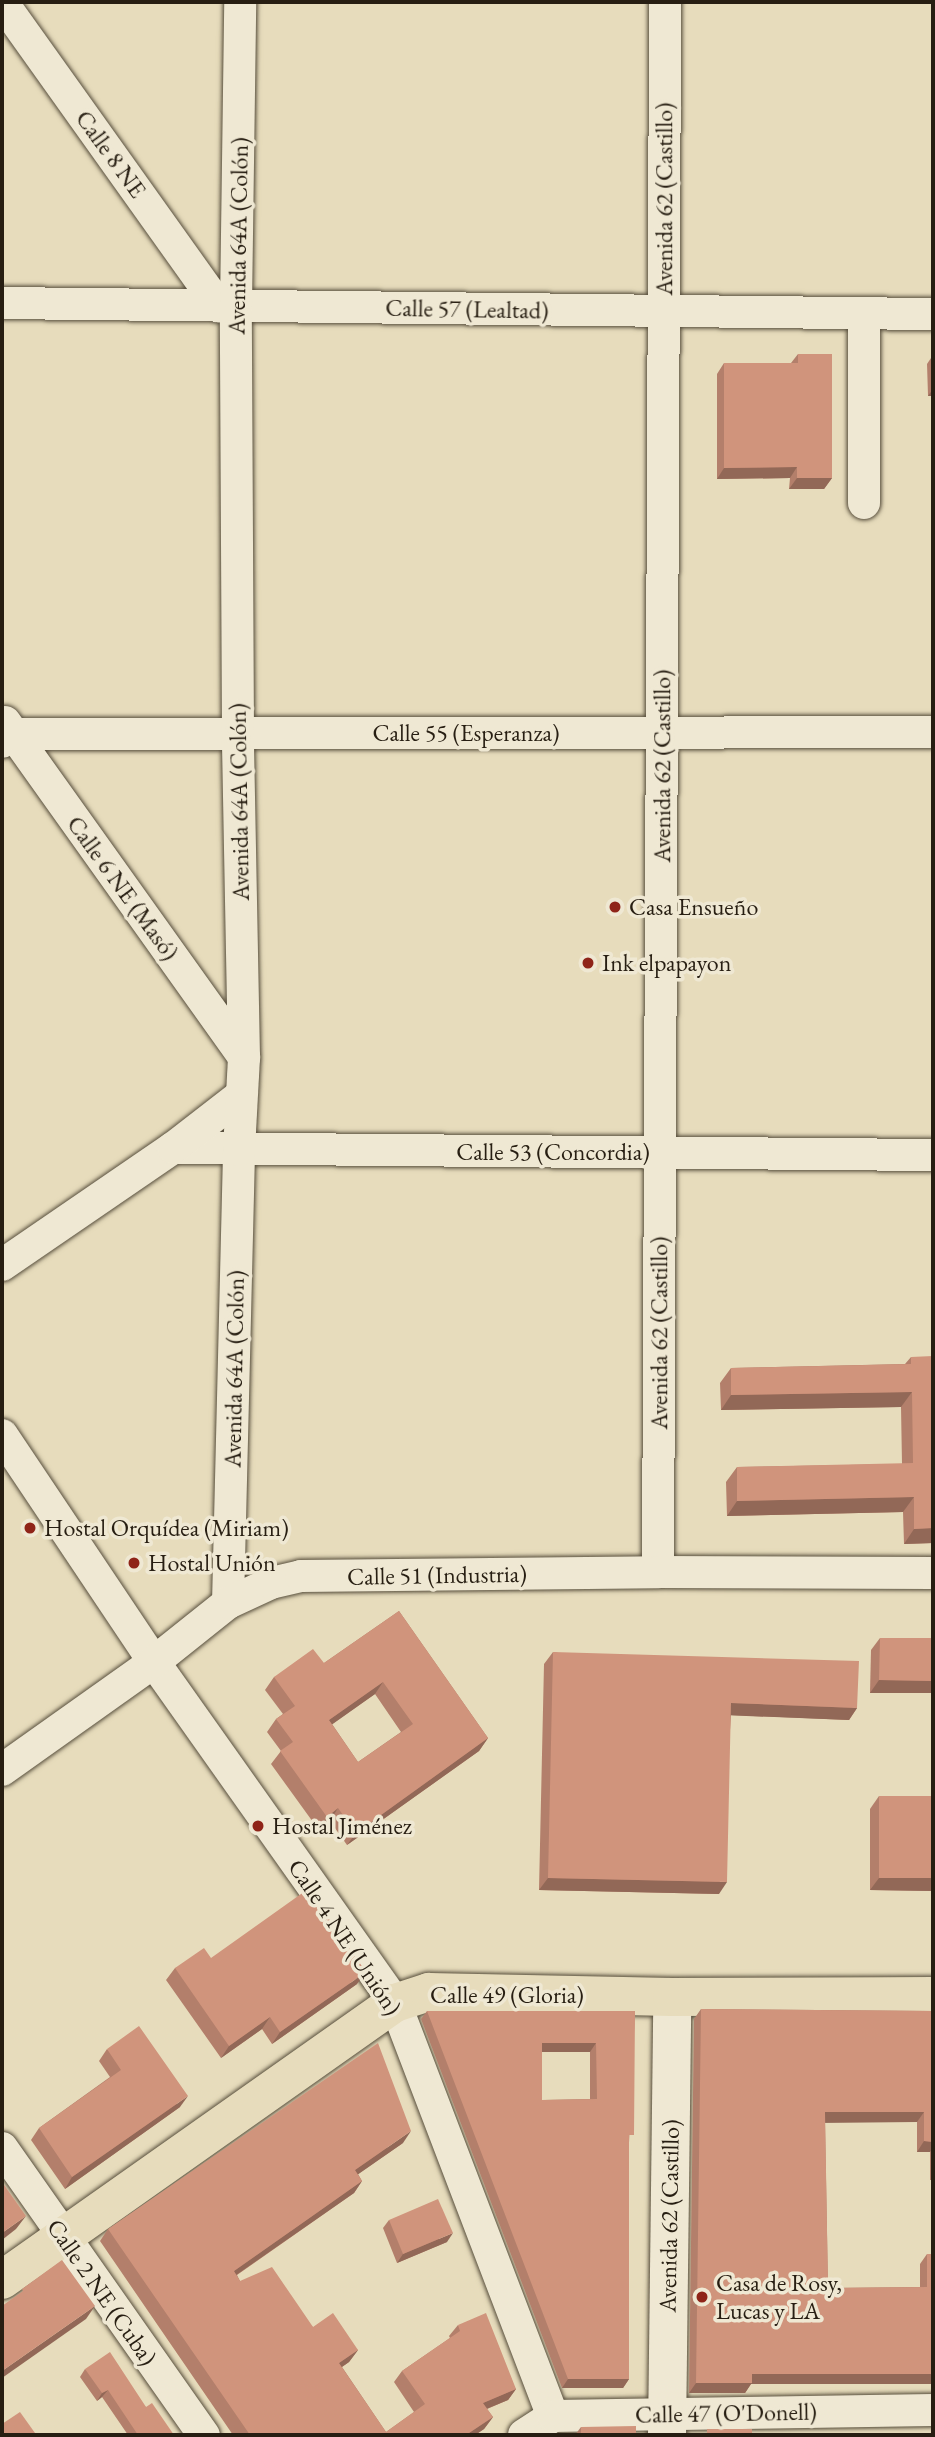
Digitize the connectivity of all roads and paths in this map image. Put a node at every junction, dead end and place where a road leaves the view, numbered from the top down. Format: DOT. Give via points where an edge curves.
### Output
graph roads {
  1 [pos="2,2"];
  2 [pos="240,2"];
  3 [pos="665,2"];
  4 [pos="2,303"];
  5 [pos="228,306"];
  6 [pos="664,311"];
  7 [pos="864,313"];
  8 [pos="933,314"];
  9 [pos="864,503"];
  10 [pos="5,732"];
  11 [pos="662,732"];
  12 [pos="933,732"];
  13 [pos="238,734"];
  14 [pos="244,1057"];
  15 [pos="240,1096"];
  16 [pos="173,1148"];
  17 [pos="239,1150"];
  18 [pos="660,1152"];
  19 [pos="933,1154"];
  20 [pos="2,1265"];
  21 [pos="2,1435"];
  22 [pos="658,1572"];
  23 [pos="933,1573"];
  24 [pos="228,1603"];
  25 [pos="154,1662"];
  26 [pos="2,1770"];
  27 [pos="933,1996"];
  28 [pos="672,1997"];
  29 [pos="395,2003"];
  30 [pos="2,2148"];
  31 [pos="62,2236"];
  32 [pos="2,2280"];
  33 [pos="933,2410"];
  34 [pos="553,2416"];
  35 [pos="667,2424"];
  36 [pos="204,2435"];
  37 [pos="524,2435"];
  1 -- 5 [label="street, Calle 8 NE"];
  2 -- 5 [label="street, Avenida 64A (Colón)"];
  3 -- 6 [label="street, Avenida 62 (Castillo)"];
  4 -- 5 [label="street, Calle 57 (Lealtad)"];
  5 -- 6 [label="street, Calle 57 (Lealtad)"];
  5 -- 13 [label="street, Avenida 64A (Colón)"];
  6 -- 7 [label="street, Calle 57 (Lealtad)"];
  6 -- 11 [label="street, Avenida 62 (Castillo)"];
  7 -- 8 [label="street, Calle 57 (Lealtad)"];
  7 -- 9 [label="street"];
  10 -- 13 [label="street, Calle 55 (Esperanza)"];
  10 -- 14 [label="street, Calle 6 NE (Masó)"];
  11 -- 12 [label="street, Calle 55 (Esperanza)"];
  11 -- 13 [label="street, Calle 55 (Esperanza)"];
  11 -- 18 [label="street, Avenida 62 (Castillo)"];
  13 -- 14 [label="street, Avenida 64A (Colón)"];
  14 -- 15 [label="street, Avenida 64A (Colón)"];
  15 -- 16 [label="street"];
  15 -- 17 [label="street, Avenida 64A (Colón)"];
  16 -- 17 [label="street, Calle 53 (Concordia)"];
  16 -- 20 [label="street"];
  17 -- 18 [label="street, Calle 53 (Concordia)"];
  17 -- 24 [label="street, Avenida 64A (Colón)"];
  18 -- 19 [label="street, Calle 53 (Concordia)"];
  18 -- 22 [label="street, Avenida 62 (Castillo)"];
  21 -- 25 [label="street, Calle 4 NE (Unión)"];
  22 -- 23 [label="street, Calle 51 (Industria)"];
  22 -- 24 [label="street, Calle 51 (Industria)" via="301,1576 271,1583"];
  24 -- 25 [label="street, Calle 51 (Industria)"];
  25 -- 26 [label="street, Calle 51 (Industria)"];
  25 -- 29 [label="street, Calle 4 NE (Unión)"];
  27 -- 28 [label="main road, Calle 49 (Gloria)"];
  28 -- 29 [label="main road, Calle 49 (Gloria)" via="429,1992"];
  28 -- 35 [label="street, Avenida 62 (Castillo)"];
  29 -- 31 [label="main road, Calle 49 (Gloria)"];
  29 -- 34 [label="street, Calle 4 NE (Unión)"];
  30 -- 31 [label="street, Calle 2 NE (Cuba)"];
  31 -- 32 [label="main road, Calle 49 (Gloria)"];
  31 -- 36 [label="street, Calle 2 NE (Cuba)"];
  33 -- 35 [label="street, Calle 47 (O'Donell)"];
  34 -- 35 [label="street, Calle 47 (O'Donell)"];
  34 -- 37 [label="street"];
}
